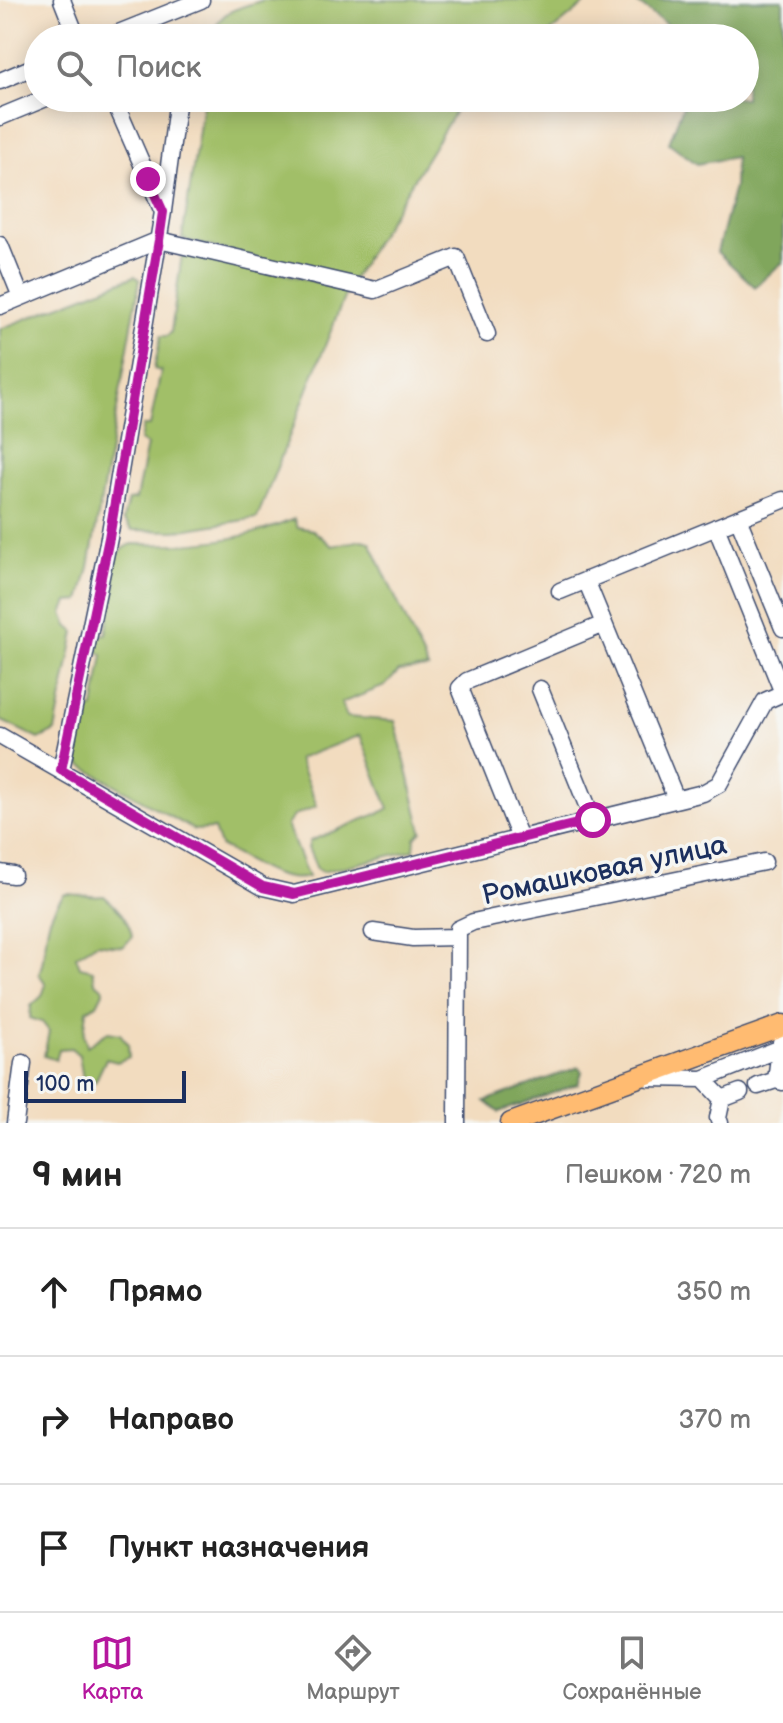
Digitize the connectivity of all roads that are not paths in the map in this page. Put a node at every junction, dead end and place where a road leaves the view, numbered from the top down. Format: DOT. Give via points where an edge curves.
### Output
graph roads {
  1 [pos="62,0"];
  2 [pos="201,0"];
  3 [pos="71,24"];
  4 [pos="141,24"];
  5 [pos="24,71"];
  6 [pos="0,81"];
  7 [pos="24,107"];
  8 [pos="119,112"];
  9 [pos="176,112"];
  10 [pos="0,117"];
  11 [pos="163,212"];
  12 [pos="159,240"];
  13 [pos="0,245"];
  14 [pos="21,297"];
  15 [pos="0,306"];
  16 [pos="487,334"];
  17 [pos="783,500"];
  18 [pos="738,518"];
  19 [pos="716,527"];
  20 [pos="586,580"];
  21 [pos="560,591"];
  22 [pos="604,624"];
  23 [pos="783,628"];
  24 [pos="540,689"];
  25 [pos="0,736"];
  26 [pos="61,770"];
  27 [pos="676,799"];
  28 [pos="593,820"];
  29 [pos="520,838"];
  30 [pos="764,862"];
  31 [pos="373,932"];
  32 [pos="457,937"];
  33 [pos="782,1026"];
  34 [pos="23,1063"];
  35 [pos="780,1067"];
  36 [pos="638,1078"];
  37 [pos="703,1079"];
  38 [pos="758,1086"];
  39 [pos="740,1092"];
  40 [pos="722,1099"];
  41 [pos="15,1123"];
  42 [pos="457,1123"];
  43 [pos="511,1123"];
  44 [pos="720,1123"];
  1 -- 3 [label="street"];
  2 -- 4 [label="street"];
  5 -- 6 [label="street"];
  7 -- 10 [label="street"];
  8 -- 11 [label="street"];
  9 -- 11 [label="street"];
  11 -- 12 [label="street"];
  12 -- 14 [label="street"];
  12 -- 16 [label="street" via="375,290 456,257"];
  12 -- 26 [label="street" via="109,538"];
  13 -- 14 [label="street"];
  14 -- 15 [label="street"];
  17 -- 18 [label="street"];
  18 -- 19 [label="street"];
  18 -- 23 [label="street"];
  19 -- 20 [label="street"];
  19 -- 27 [label="street" via="783,693 761,707 715,788"];
  20 -- 21 [label="street"];
  20 -- 22 [label="street"];
  22 -- 27 [label="street"];
  22 -- 29 [label="street" via="460,688"];
  24 -- 28 [label="street"];
  25 -- 26 [label="street"];
  26 -- 29 [label="street" via="263,887 294,894"];
  27 -- 28 [label="street"];
  28 -- 29 [label="street"];
  30 -- 32 [label="street, Ромашковая улица" via="473,922 458,929"];
  31 -- 32 [label="street"];
  32 -- 42 [label="street, Ромашковая улица"];
  33 -- 35 [label="street"];
  33 -- 36 [label="main road"];
  34 -- 41 [label="street"];
  35 -- 37 [label="street"];
  35 -- 38 [label="street"];
  36 -- 37 [label="street"];
  36 -- 43 [label="main road"];
  37 -- 40 [label="street"];
  39 -- 40 [label="street"];
  40 -- 44 [label="street"];
}
